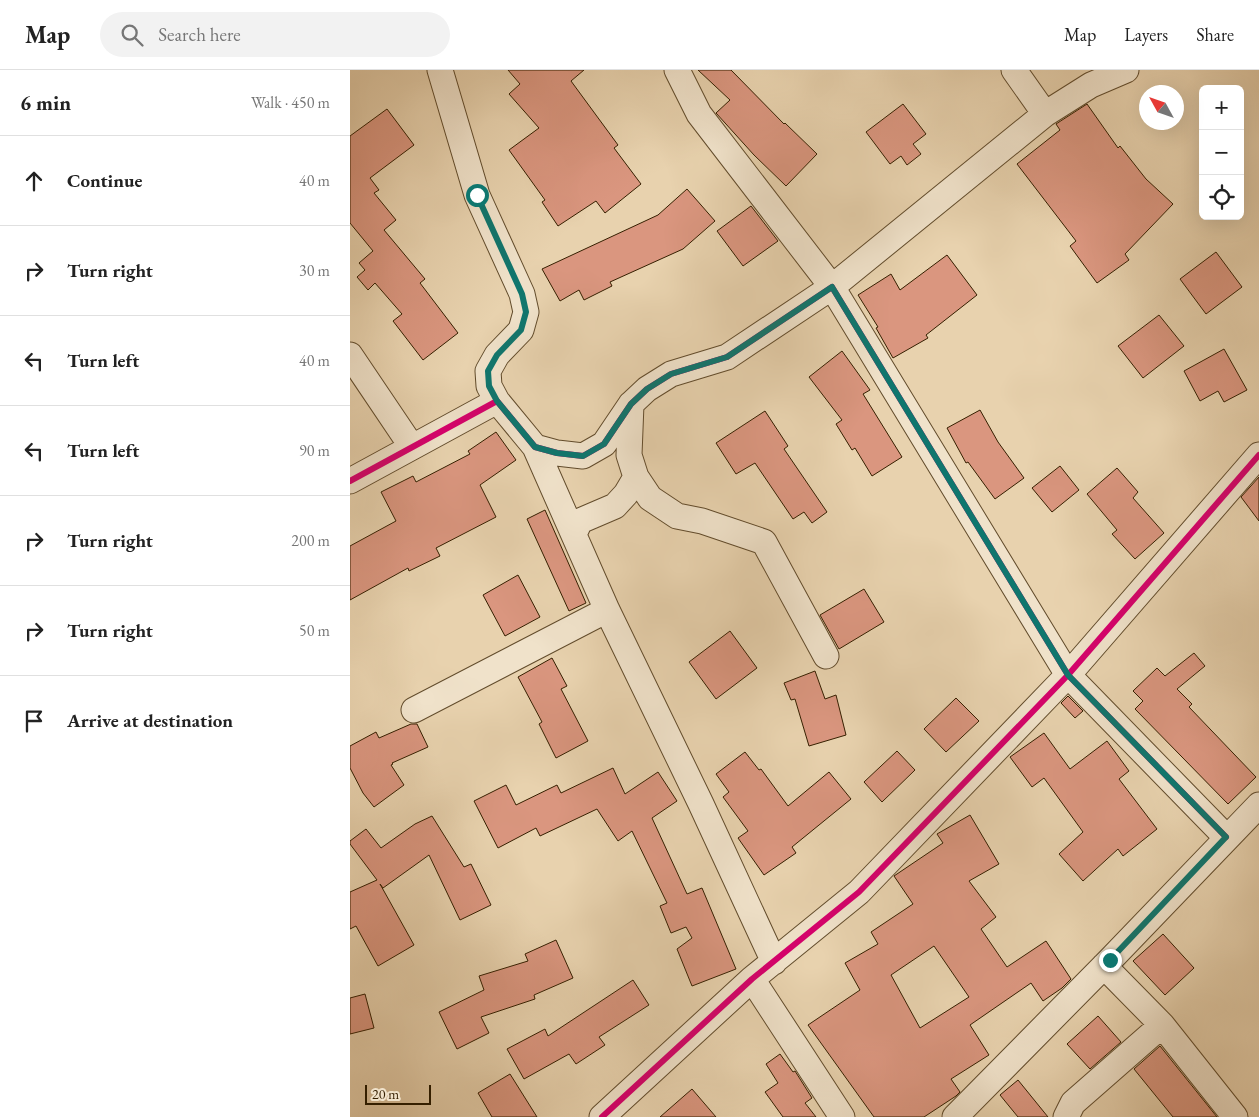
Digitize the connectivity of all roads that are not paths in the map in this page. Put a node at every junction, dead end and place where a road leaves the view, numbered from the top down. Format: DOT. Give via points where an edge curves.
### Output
graph roads {
  1 [pos="440,70"];
  2 [pos="677,70"];
  3 [pos="1014,70"];
  4 [pos="1126,70"];
  5 [pos="1045,114"];
  6 [pos="832,287"];
  7 [pos="350,355"];
  8 [pos="497,401"];
  9 [pos="631,404"];
  10 [pos="412,447"];
  11 [pos="535,447"];
  12 [pos="1259,456"];
  13 [pos="636,477"];
  14 [pos="350,480"];
  15 [pos="574,534"];
  16 [pos="608,610"];
  17 [pos="826,656"];
  18 [pos="1068,675"];
  19 [pos="414,710"];
  20 [pos="1259,805"];
  21 [pos="1226,837"];
  22 [pos="774,962"];
  23 [pos="1104,966"];
  24 [pos="752,979"];
  25 [pos="1162,1025"];
  26 [pos="602,1117"];
  27 [pos="842,1117"];
  28 [pos="955,1117"];
  29 [pos="1066,1117"];
  30 [pos="1235,1117"];
  1 -- 8 [label="street" via="477,195 522,294 526,312 521,330 497,355 488,371 489,386"];
  2 -- 6 [label="street" via="699,114"];
  3 -- 5 [label="street"];
  4 -- 5 [label="street" via="1092,85"];
  5 -- 6 [label="street"];
  6 -- 9 [label="street" via="727,357 671,374"];
  6 -- 18 [label="street"];
  7 -- 10 [label="street"];
  8 -- 10 [label="street"];
  8 -- 11 [label="street"];
  9 -- 11 [label="street" via="604,444 583,456"];
  9 -- 13 [label="street" via="629,455"];
  10 -- 14 [label="street"];
  11 -- 15 [label="street"];
  12 -- 18 [label="street"];
  13 -- 15 [label="street" via="615,506 580,520"];
  13 -- 17 [label="street" via="650,498 678,516 764,542"];
  15 -- 16 [label="street"];
  16 -- 19 [label="street"];
  16 -- 22 [label="street"];
  18 -- 21 [label="street"];
  18 -- 22 [label="street" via="859,892"];
  20 -- 21 [label="street"];
  21 -- 23 [label="street"];
  22 -- 24 [label="street"];
  23 -- 25 [label="street"];
  23 -- 28 [label="street"];
  24 -- 26 [label="street"];
  24 -- 27 [label="street"];
  25 -- 29 [label="street" via="1073,1103"];
  25 -- 30 [label="street"];
}
